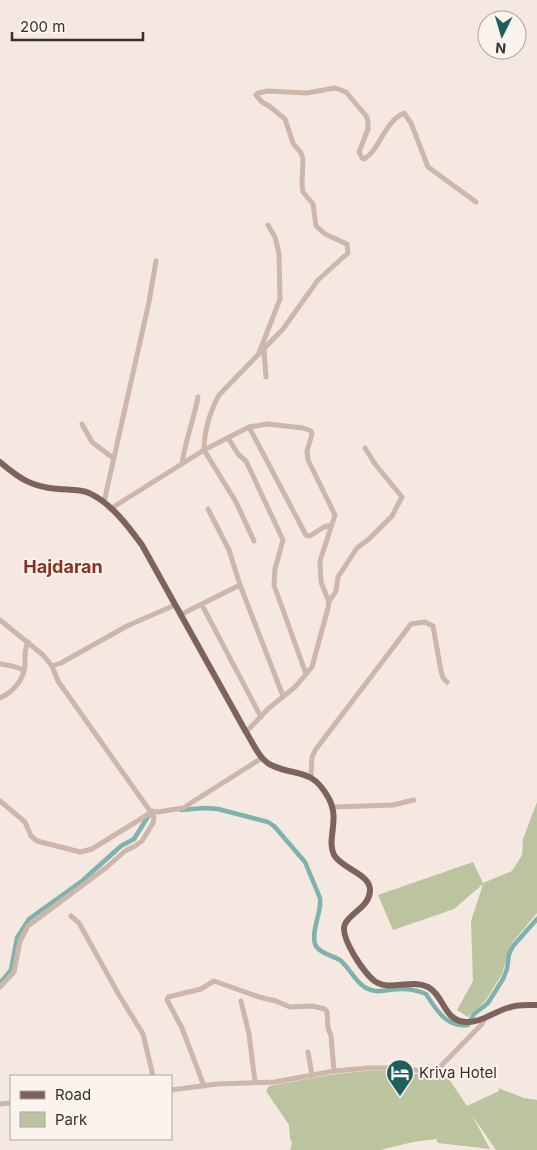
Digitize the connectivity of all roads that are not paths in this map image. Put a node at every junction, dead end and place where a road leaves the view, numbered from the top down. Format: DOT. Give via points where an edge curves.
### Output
graph roads {
  1 [pos="476,202"];
  2 [pos="268,225"];
  3 [pos="156,261"];
  4 [pos="261,352"];
  5 [pos="266,377"];
  6 [pos="198,397"];
  7 [pos="82,424"];
  8 [pos="249,427"];
  9 [pos="228,438"];
  10 [pos="365,448"];
  11 [pos="204,450"];
  12 [pos="113,458"];
  13 [pos="0,462"];
  14 [pos="182,464"];
  15 [pos="104,502"];
  16 [pos="110,509"];
  17 [pos="208,510"];
  18 [pos="332,525"];
  19 [pos="254,542"];
  20 [pos="240,585"];
  21 [pos="329,602"];
  22 [pos="175,605"];
  23 [pos="202,605"];
  24 [pos="180,615"];
  25 [pos="0,620"];
  26 [pos="28,642"];
  27 [pos="0,664"];
  28 [pos="52,666"];
  29 [pos="24,670"];
  30 [pos="306,674"];
  31 [pos="447,682"];
  32 [pos="283,696"];
  33 [pos="0,698"];
  34 [pos="261,717"];
  35 [pos="246,732"];
  36 [pos="262,758"];
  37 [pos="310,777"];
  38 [pos="414,800"];
  39 [pos="0,801"];
  40 [pos="333,807"];
  41 [pos="153,814"];
  42 [pos="71,916"];
  43 [pos="0,987"];
  44 [pos="241,1001"];
  45 [pos="537,1005"];
  46 [pos="485,1018"];
  47 [pos="308,1052"];
  48 [pos="334,1071"];
  49 [pos="153,1075"];
  50 [pos="312,1075"];
  51 [pos="255,1082"];
  52 [pos="204,1086"];
  53 [pos="172,1090"];
  1 -- 4 [label="street" via="428,167 404,113 391,121 370,155 364,159 359,152 368,129 367,117 346,92 335,88 307,93 258,93 256,95 262,102 285,119 293,143 301,153 303,192 313,204 316,226 348,248 348,253 318,280 288,322"];
  2 -- 4 [label="street" via="279,253 280,299"];
  3 -- 12 [label="street"];
  4 -- 5 [label="street"];
  4 -- 11 [label="street" via="219,395 212,409"];
  6 -- 14 [label="street"];
  7 -- 12 [label="street" via="92,442"];
  8 -- 9 [label="street"];
  8 -- 18 [label="street" via="306,535"];
  8 -- 18 [label="street" via="278,425 311,431 308,460 335,515"];
  9 -- 11 [label="street"];
  9 -- 30 [label="street" via="246,461 283,540 274,585"];
  10 -- 21 [label="street" via="402,498 392,516 357,548 338,577 336,591"];
  11 -- 14 [label="street"];
  11 -- 19 [label="street" via="236,502"];
  12 -- 15 [label="street"];
  13 -- 15 [label="main road" via="34,486 86,492"];
  14 -- 16 [label="street"];
  15 -- 16 [label="main road"];
  16 -- 22 [label="main road" via="142,545"];
  17 -- 20 [label="street" via="229,550"];
  18 -- 21 [label="street" via="319,571"];
  20 -- 23 [label="street"];
  20 -- 32 [label="street"];
  21 -- 30 [label="street" via="312,667"];
  22 -- 24 [label="main road"];
  22 -- 28 [label="street" via="127,626"];
  23 -- 24 [label="street"];
  23 -- 34 [label="street"];
  24 -- 35 [label="main road"];
  25 -- 26 [label="street"];
  26 -- 28 [label="street"];
  26 -- 29 [label="street"];
  27 -- 29 [label="street"];
  28 -- 41 [label="street" via="58,681"];
  29 -- 33 [label="street" via="14,689"];
  30 -- 32 [label="street"];
  31 -- 37 [label="street" via="441,671 433,626 425,622 411,624 316,749"];
  32 -- 34 [label="street"];
  34 -- 35 [label="street"];
  35 -- 36 [label="main road"];
  36 -- 37 [label="main road" via="271,765"];
  36 -- 41 [label="street" via="184,808"];
  37 -- 40 [label="main road" via="320,784"];
  38 -- 40 [label="street" via="393,805"];
  39 -- 41 [label="street" via="25,822 37,841 80,852 92,849"];
  40 -- 46 [label="main road" via="333,854 369,886 368,898 344,928 365,972 377,983 414,984 429,988 454,1019 470,1022"];
  41 -- 43 [label="street" via="153,823 142,841 28,926 20,941 14,972"];
  42 -- 49 [label="street" via="79,923 143,1034"];
  44 -- 51 [label="street"];
  45 -- 46 [label="main road" via="510,1007"];
  46 -- 48 [label="street" via="435,1072 377,1067"];
  47 -- 50 [label="street"];
  48 -- 50 [label="street"];
  48 -- 52 [label="street" via="325,1009 290,1007 214,981 201,989 168,997 167,1000 182,1028"];
  50 -- 51 [label="street"];
  51 -- 52 [label="street"];
  52 -- 53 [label="street"];
}
